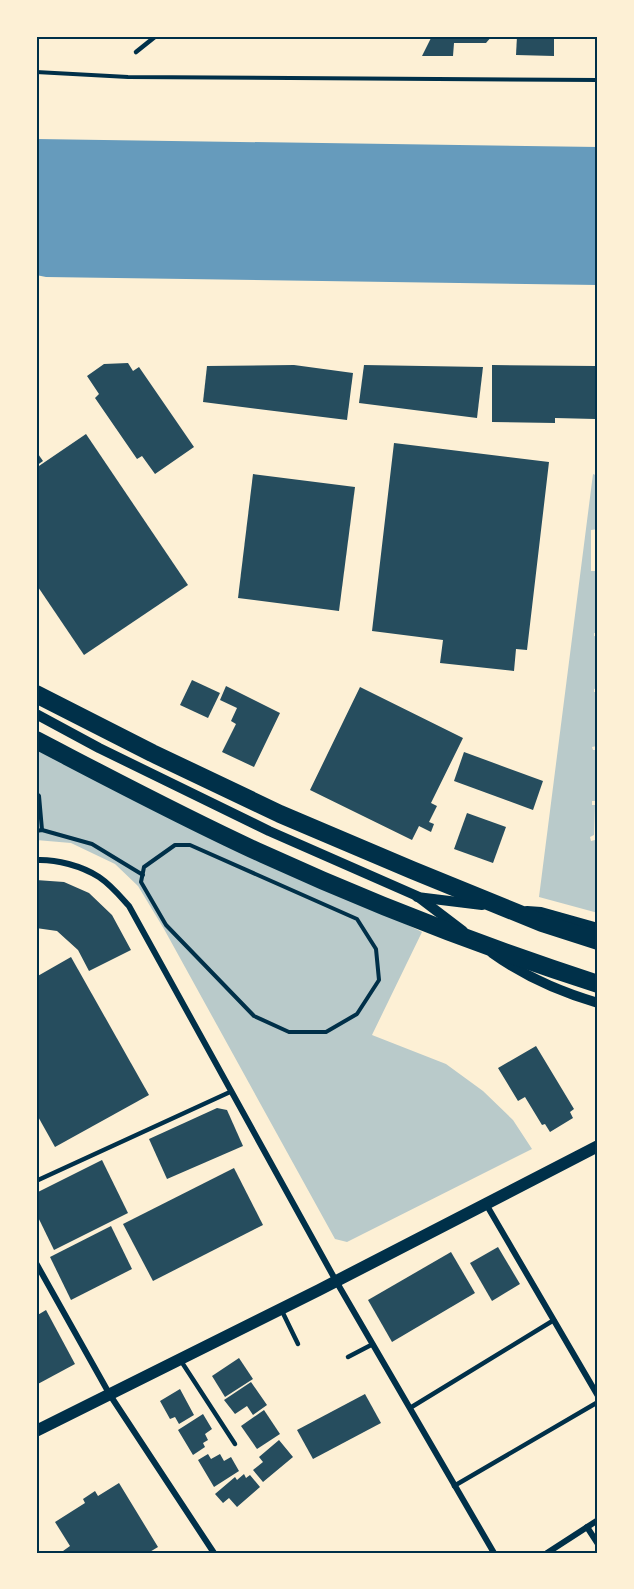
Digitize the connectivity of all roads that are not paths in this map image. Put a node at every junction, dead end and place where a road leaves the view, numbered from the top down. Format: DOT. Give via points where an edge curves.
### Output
graph roads {
  1 [pos="156,36"];
  2 [pos="136,52"];
  3 [pos="36,694"];
  4 [pos="36,714"];
  5 [pos="36,740"];
  6 [pos="36,860"];
  7 [pos="417,897"];
  8 [pos="598,928"];
  9 [pos="598,941"];
  10 [pos="598,984"];
  11 [pos="598,1003"];
  12 [pos="231,1092"];
  13 [pos="598,1146"];
  14 [pos="36,1181"];
  15 [pos="486,1204"];
  16 [pos="36,1263"];
  17 [pos="336,1281"];
  18 [pos="281,1309"];
  19 [pos="555,1320"];
  20 [pos="298,1344"];
  21 [pos="373,1344"];
  22 [pos="348,1357"];
  23 [pos="180,1360"];
  24 [pos="110,1395"];
  25 [pos="598,1396"];
  26 [pos="598,1402"];
  27 [pos="410,1408"];
  28 [pos="36,1431"];
  29 [pos="235,1444"];
  30 [pos="454,1486"];
  31 [pos="598,1520"];
  32 [pos="587,1527"];
  33 [pos="598,1544"];
  34 [pos="214,1553"];
  35 [pos="494,1553"];
  36 [pos="547,1553"];
  1 -- 2 [label="lane"];
  3 -- 9 [label="highway" via="280,814 542,923"];
  4 -- 7 [label="street" via="269,831"];
  5 -- 10 [label="highway" via="264,854 528,962"];
  6 -- 12 [label="street" via="50,859 97,876 129,906"];
  7 -- 8 [label="street" via="541,912"];
  7 -- 11 [label="street" via="513,968"];
  12 -- 14 [label="lane"];
  12 -- 17 [label="street"];
  13 -- 15 [label="main road"];
  15 -- 17 [label="main road"];
  15 -- 19 [label="street"];
  16 -- 24 [label="street"];
  17 -- 18 [label="main road"];
  17 -- 21 [label="street"];
  18 -- 20 [label="lane"];
  18 -- 23 [label="main road"];
  19 -- 25 [label="street"];
  19 -- 27 [label="lane"];
  21 -- 22 [label="lane"];
  21 -- 27 [label="street"];
  23 -- 24 [label="main road"];
  23 -- 29 [label="lane"];
  24 -- 28 [label="main road"];
  24 -- 34 [label="street"];
  26 -- 30 [label="lane"];
  27 -- 30 [label="street"];
  30 -- 35 [label="street"];
  31 -- 32 [label="street"];
  32 -- 33 [label="street"];
  32 -- 36 [label="street"];
}
